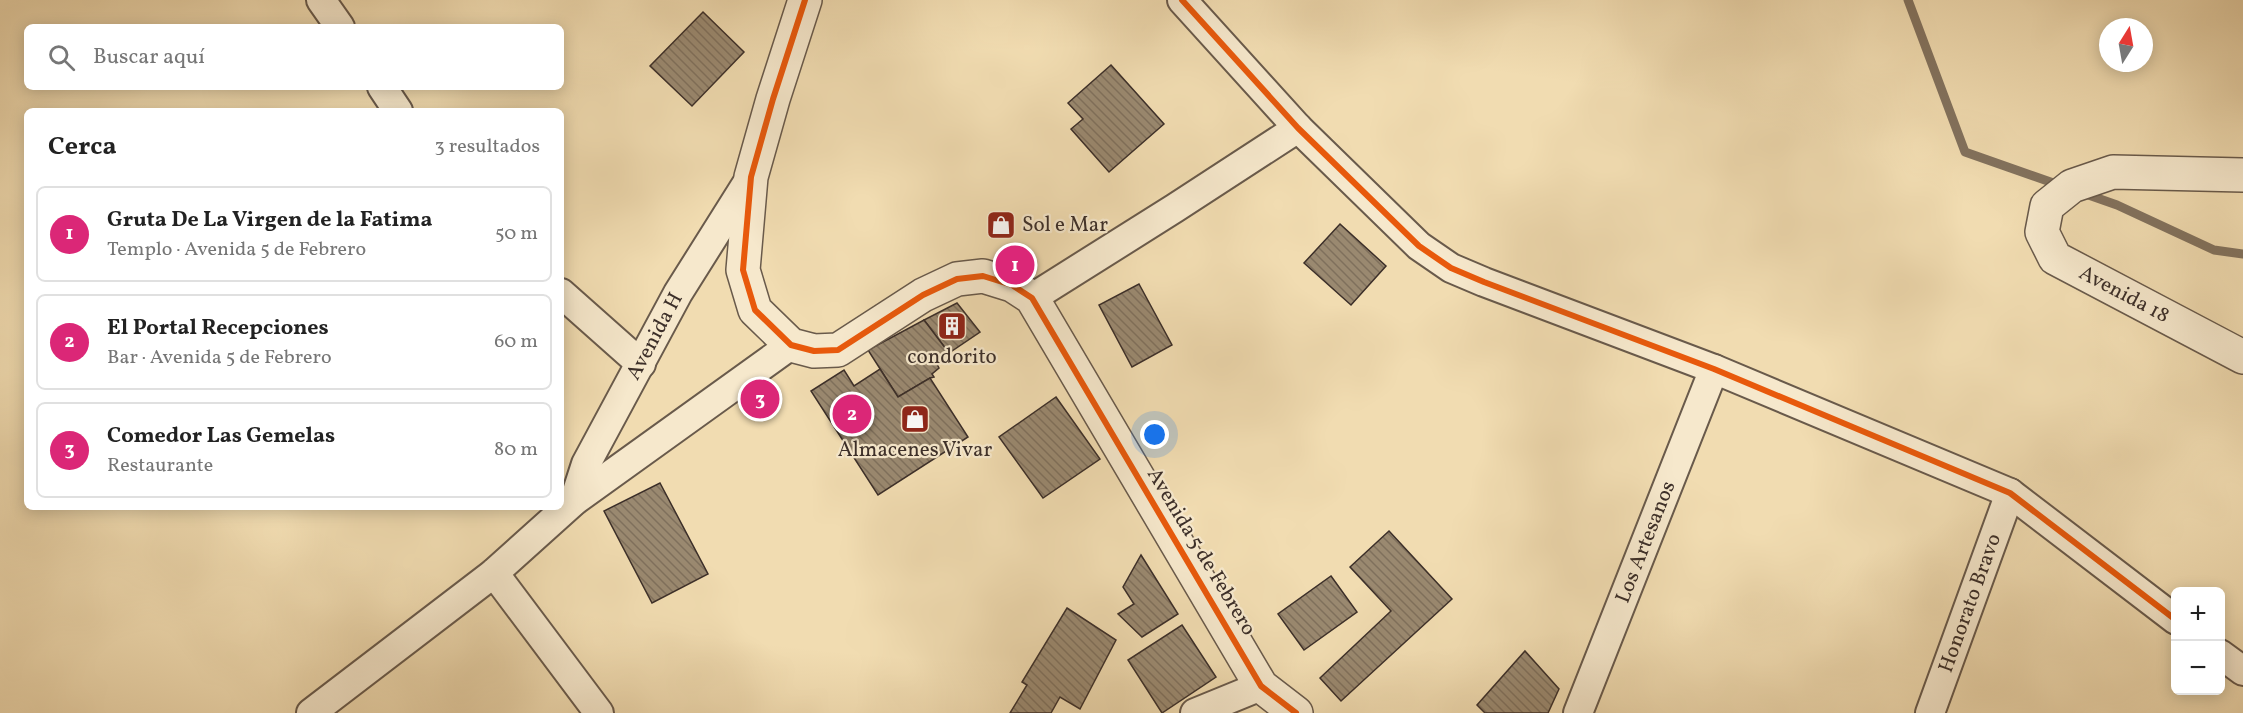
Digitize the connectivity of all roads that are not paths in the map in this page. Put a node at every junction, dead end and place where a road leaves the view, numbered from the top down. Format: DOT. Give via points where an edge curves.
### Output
graph roads {
  1 [pos="321,0"];
  2 [pos="805,0"];
  3 [pos="1182,0"];
  4 [pos="338,24"];
  5 [pos="384,90"];
  6 [pos="396,108"];
  7 [pos="1298,128"];
  8 [pos="2243,175"];
  9 [pos="751,177"];
  10 [pos="564,295"];
  11 [pos="1032,298"];
  12 [pos="791,345"];
  13 [pos="2243,357"];
  14 [pos="641,364"];
  15 [pos="1714,369"];
  16 [pos="2010,493"];
  17 [pos="574,501"];
  18 [pos="494,573"];
  19 [pos="2171,617"];
  20 [pos="2225,658"];
  21 [pos="2243,671"];
  22 [pos="1261,686"];
  23 [pos="311,713"];
  24 [pos="599,713"];
  25 [pos="1195,713"];
  26 [pos="1296,713"];
  27 [pos="1578,713"];
  28 [pos="1930,713"];
  1 -- 4 [label="street"];
  2 -- 9 [label="street"];
  3 -- 7 [label="street"];
  5 -- 6 [label="street"];
  7 -- 11 [label="street"];
  7 -- 15 [label="street" via="1419,246 1451,268"];
  8 -- 13 [label="street, Avenida 18" via="2114,172 2072,186 2048,206 2042,232 2055,258"];
  9 -- 12 [label="street" via="743,270 755,310"];
  9 -- 14 [label="street, Avenida H" via="678,293"];
  10 -- 14 [label="street"];
  11 -- 12 [label="street, Avenida 5 de Febrero" via="1012,285 983,276 957,279 923,295 838,350 814,351"];
  11 -- 22 [label="street, Avenida 5 de Febrero"];
  12 -- 17 [label="street"];
  14 -- 17 [label="street, Avenida H" via="586,464"];
  15 -- 16 [label="street"];
  15 -- 27 [label="street, Los Artesanos"];
  16 -- 19 [label="street"];
  16 -- 28 [label="street, Honorato Bravo"];
  17 -- 18 [label="street"];
  18 -- 23 [label="street"];
  18 -- 24 [label="street"];
  20 -- 21 [label="street"];
  22 -- 25 [label="street"];
  22 -- 26 [label="street, Avenida 5 de Febrero"];
}
